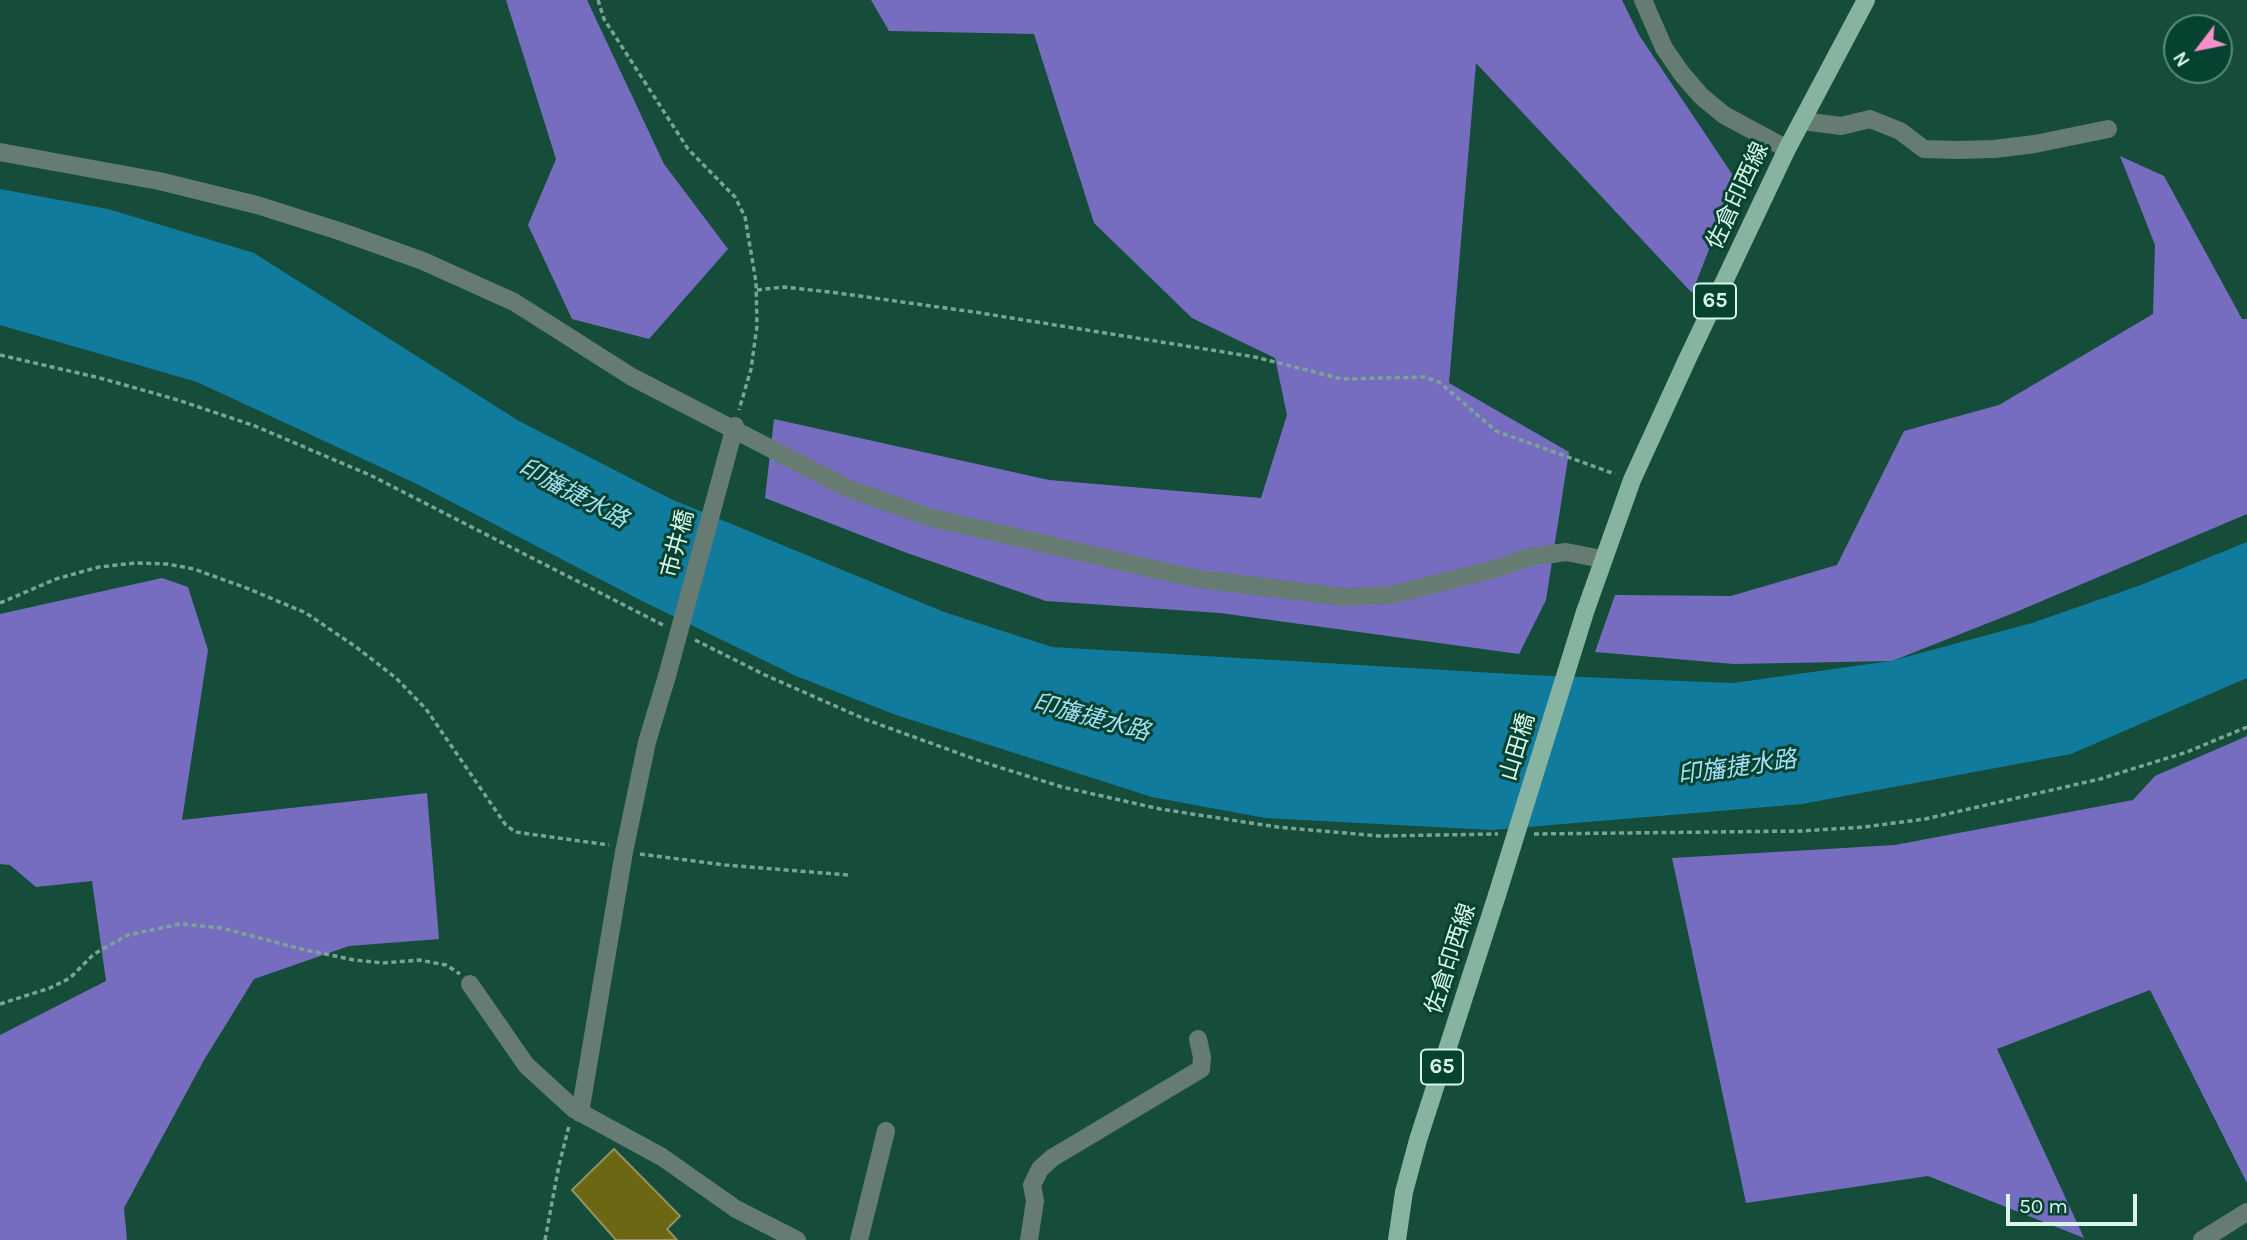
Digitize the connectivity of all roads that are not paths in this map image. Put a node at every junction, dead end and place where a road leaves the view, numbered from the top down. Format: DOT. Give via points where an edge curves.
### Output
graph roads {
  1 [pos="1643,0"];
  2 [pos="1866,0"];
  3 [pos="1802,121"];
  4 [pos="2108,130"];
  5 [pos="1787,149"];
  6 [pos="0,152"];
  7 [pos="735,426"];
  8 [pos="1602,559"];
  9 [pos="1585,612"];
  10 [pos="1497,895"];
  11 [pos="470,984"];
  12 [pos="1198,1039"];
  13 [pos="577,1111"];
  14 [pos="886,1131"];
  15 [pos="2247,1212"];
  16 [pos="797,1240"];
  17 [pos="859,1240"];
  18 [pos="1030,1240"];
  19 [pos="1397,1240"];
  20 [pos="2202,1240"];
  1 -- 5 [label="street" via="1664,48 1701,96 1724,115"];
  2 -- 3 [label="main road, 佐倉印西線 / 65"];
  3 -- 4 [label="street" via="1841,126 1870,119 1900,131 1924,149 1957,150 2035,144"];
  3 -- 5 [label="main road, 佐倉印西線 / 65"];
  5 -- 8 [label="main road, 佐倉印西線 / 65" via="1632,480"];
  6 -- 8 [label="street" via="159,181 257,205 423,261 514,302 632,377 847,488 928,517 1192,578 1343,597 1391,594 1530,557 1566,552"];
  7 -- 13 [label="street, 市井橋, bridge" via="647,742"];
  8 -- 9 [label="main road, 佐倉印西線 / 65"];
  9 -- 10 [label="main road, 山田橋 / 65, bridge"];
  10 -- 19 [label="main road, 佐倉印西線 / 65" via="1418,1140"];
  11 -- 13 [label="street" via="526,1065"];
  12 -- 18 [label="street" via="1201,1069 1040,1169 1032,1185 1035,1201"];
  13 -- 16 [label="street" via="662,1157 736,1209"];
  14 -- 17 [label="street"];
  15 -- 20 [label="street"];
}
